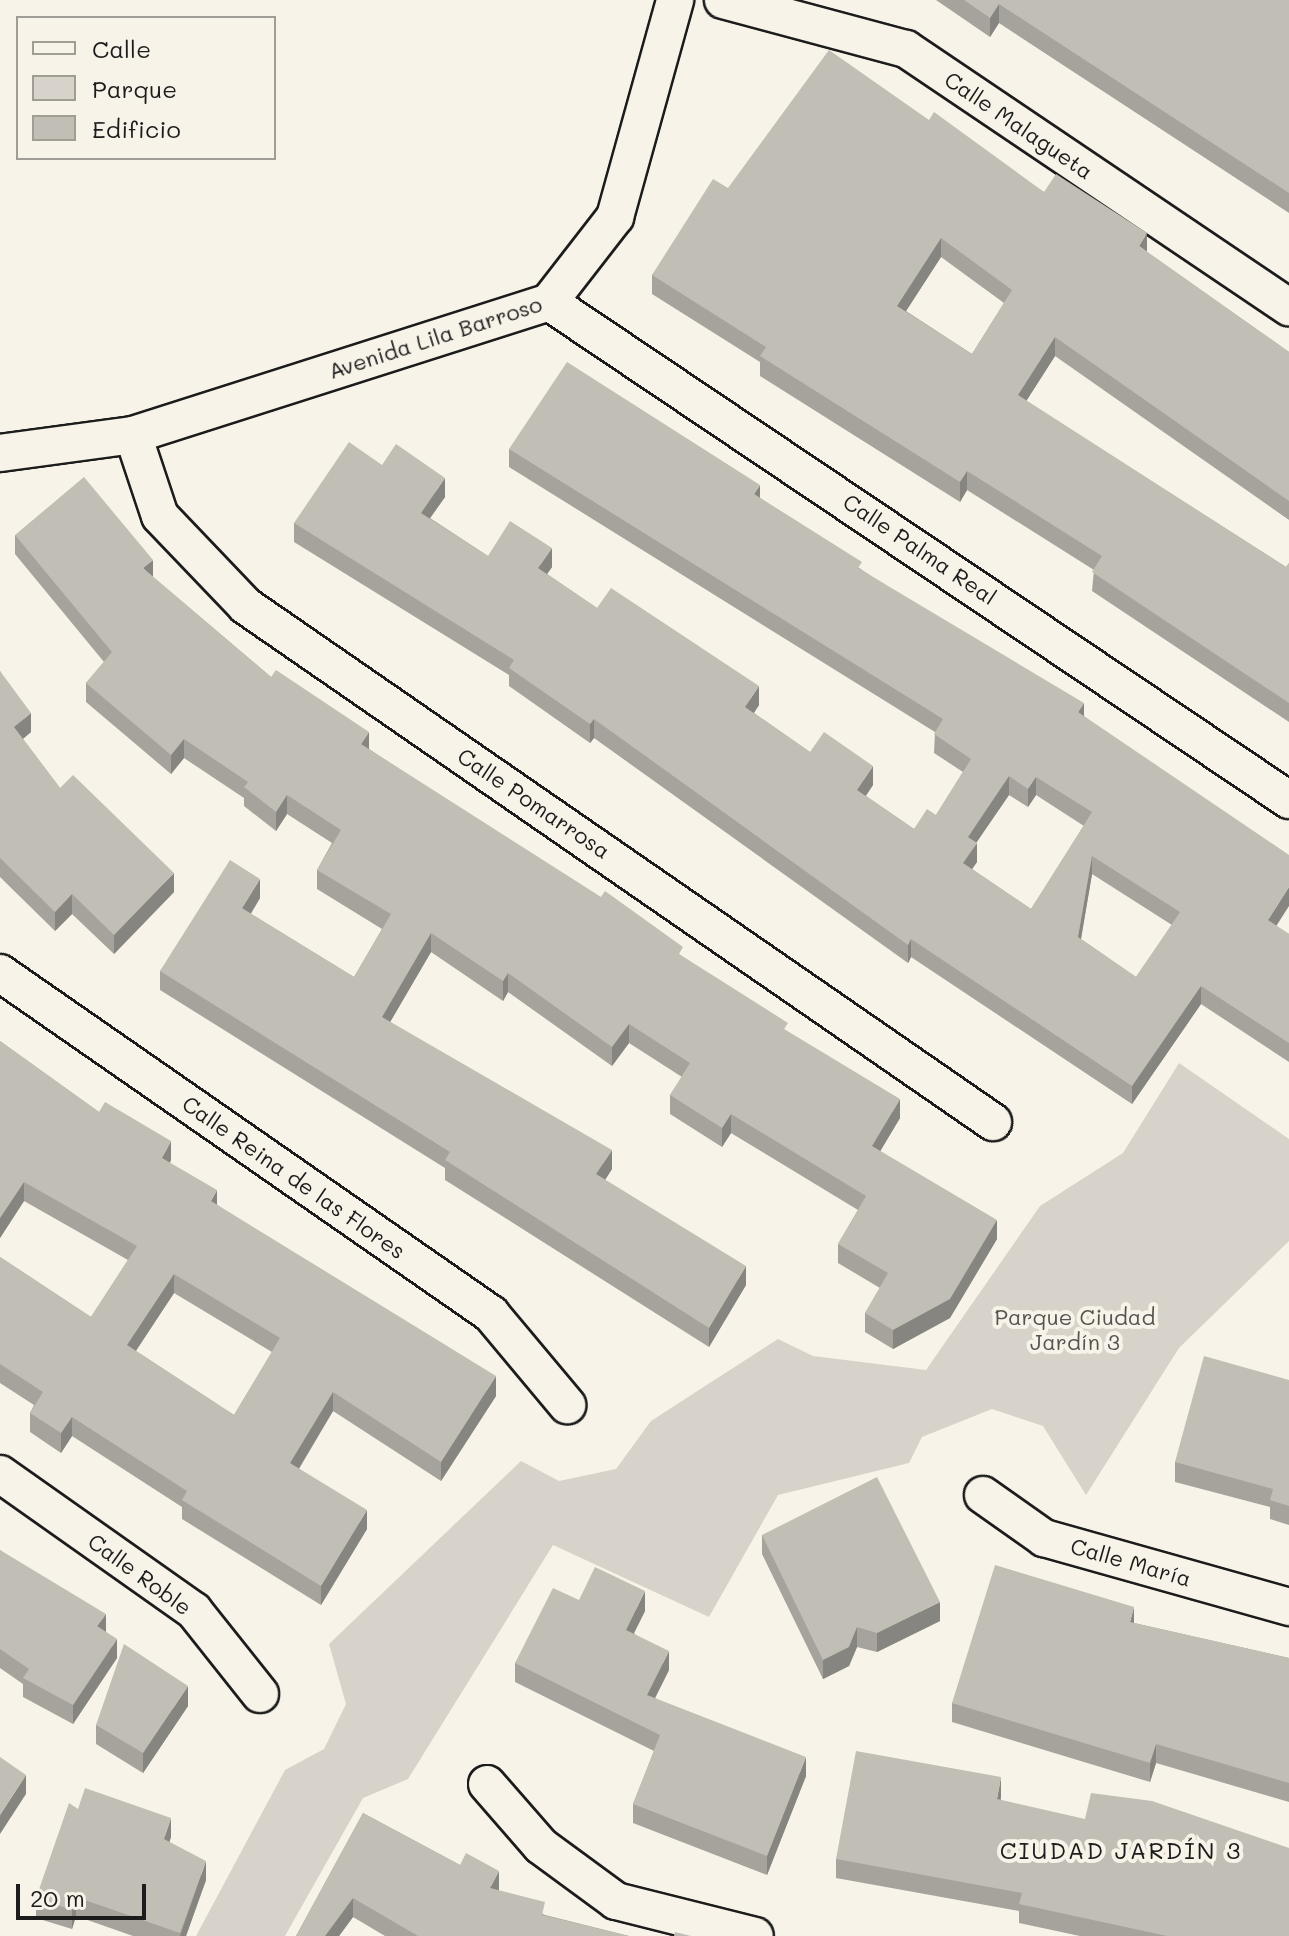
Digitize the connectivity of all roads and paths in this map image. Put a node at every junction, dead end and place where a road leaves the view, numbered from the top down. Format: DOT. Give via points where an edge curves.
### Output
graph roads {
  1 [pos="675,0"];
  2 [pos="723,0"];
  3 [pos="549,302"];
  4 [pos="1289,307"];
  5 [pos="133,435"];
  6 [pos="0,453"];
  7 [pos="1289,800"];
  8 [pos="0,973"];
  9 [pos="993,1122"];
  10 [pos="567,1405"];
  11 [pos="0,1474"];
  12 [pos="983,1495"];
  13 [pos="1289,1607"];
  14 [pos="260,1694"];
  15 [pos="487,1784"];
  16 [pos="755,1936"];
  1 -- 3 [label="street, Avenida Lila Barroso" via="615,217"];
  2 -- 4 [label="street, Calle Malagueta" via="906,49"];
  3 -- 5 [label="street, Avenida Lila Barroso"];
  3 -- 7 [label="street, Calle Palma Real"];
  5 -- 6 [label="street, Avenida Lila Barroso"];
  5 -- 9 [label="street, Calle Pomarrosa" via="160,516 246,606"];
  8 -- 10 [label="street, Calle Reina de las Flores" via="491,1314"];
  11 -- 14 [label="street, Calle Roble" via="194,1611"];
  12 -- 13 [label="street, Calle María" via="1044,1538"];
  15 -- 16 [label="street" via="541,1846 616,1901"];
}
